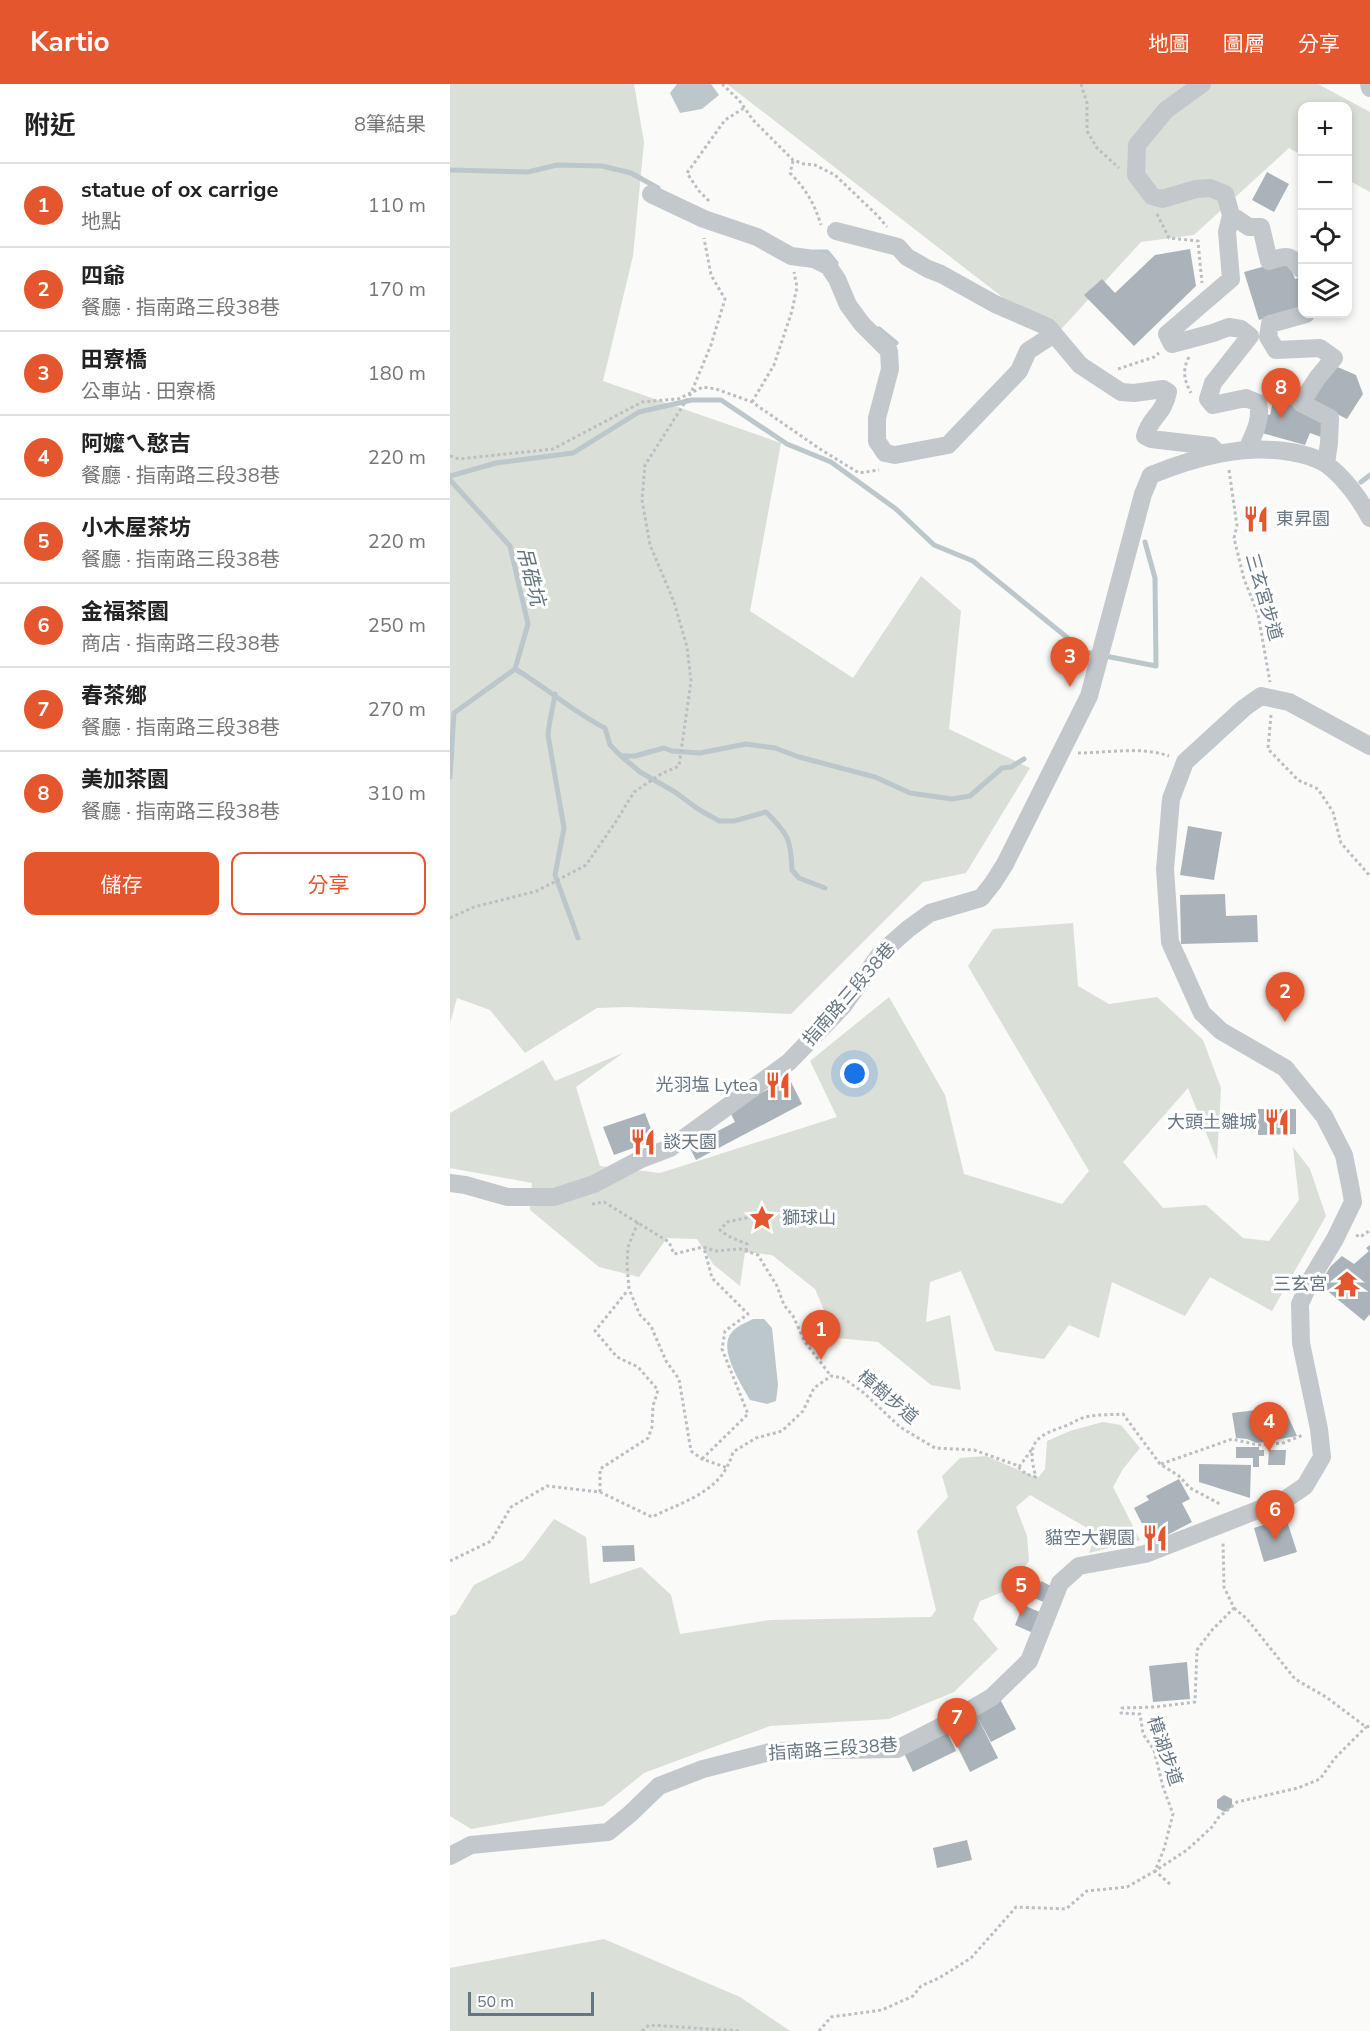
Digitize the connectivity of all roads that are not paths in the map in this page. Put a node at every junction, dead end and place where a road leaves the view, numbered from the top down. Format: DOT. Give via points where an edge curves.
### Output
graph roads {
  1 [pos="1202,84"];
  2 [pos="651,195"];
  3 [pos="1231,215"];
  4 [pos="830,232"];
  5 [pos="1298,265"];
  6 [pos="1298,316"];
  7 [pos="1054,334"];
  8 [pos="1247,449"];
  9 [pos="1223,453"];
  10 [pos="1326,464"];
  11 [pos="1370,518"];
  12 [pos="1370,746"];
  13 [pos="450,1183"];
  14 [pos="1361,1203"];
  15 [pos="450,1856"];
  1 -- 3 [label="street" via="1166,110 1137,145 1136,175 1152,196 1162,199 1196,189 1210,188 1225,194"];
  2 -- 7 [label="street" via="707,211 791,256 814,259 828,266 848,305 889,351 890,369 877,418 877,441 885,453 895,455 948,446 1019,371 1028,351"];
  3 -- 5 [label="street" via="1249,227 1261,227 1269,261 1285,256 1292,257"];
  3 -- 8 [label="street" via="1227,232 1231,279 1167,334 1172,344 1228,327 1241,328 1250,336 1213,383 1208,399 1213,405 1246,398 1258,403 1257,428"];
  4 -- 7 [label="street" via="898,247 928,269 1048,327"];
  6 -- 10 [label="street" via="1270,324 1268,337 1276,350 1320,348 1334,358 1301,403 1330,418"];
  7 -- 9 [label="street" via="1080,365 1121,392 1168,392 1166,405 1145,436 1211,446"];
  8 -- 9 [label="street"];
  8 -- 10 [label="street" via="1271,448 1306,454"];
  9 -- 13 [label="street, 指南路三段38巷" via="1151,475 1089,696 1005,864 981,898 930,913 908,929 881,953 843,1006 789,1062 670,1148 594,1184 554,1197 508,1197"];
  10 -- 11 [label="street"];
  12 -- 14 [label="street, 指南路三段38巷" via="1289,702 1261,696 1185,762 1171,799 1165,869 1170,942 1202,1012 1221,1031 1285,1068 1323,1116 1344,1155"];
  14 -- 15 [label="street, 指南路三段38巷" via="1335,1239 1300,1304 1301,1343 1322,1456 1305,1486 1286,1499 1145,1554 1079,1566 1060,1583 1029,1661 992,1697 897,1749 774,1751 703,1769 659,1786 608,1832 471,1845"];
}
